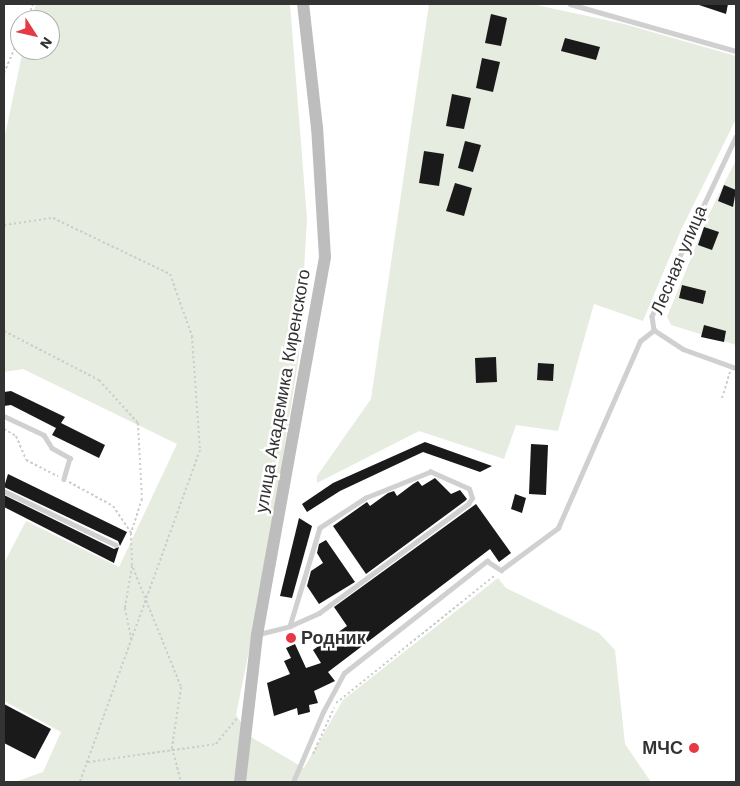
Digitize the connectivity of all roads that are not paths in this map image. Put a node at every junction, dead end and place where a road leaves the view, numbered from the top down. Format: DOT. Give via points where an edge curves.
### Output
graph roads {
  1 [pos="303,4"];
  2 [pos="570,4"];
  3 [pos="736,52"];
  4 [pos="736,136"];
  5 [pos="654,330"];
  6 [pos="734,367"];
  7 [pos="4,416"];
  8 [pos="64,480"];
  9 [pos="4,491"];
  10 [pos="116,545"];
  11 [pos="290,626"];
  12 [pos="257,635"];
  13 [pos="240,782"];
  14 [pos="293,782"];
  1 -- 12 [label="main road, улица Академика Киренского" via="317,128 325,257"];
  2 -- 3 [label="lane"];
  4 -- 5 [label="lane, Лесная улица" via="652,316"];
  5 -- 6 [label="lane, Лесная улица" via="683,349"];
  5 -- 14 [label="lane" via="640,341 558,528 501,570 487,561 344,673"];
  7 -- 8 [label="lane" via="44,435 52,448 70,458"];
  9 -- 10 [label="lane"];
  11 -- 11 [label="lane" via="319,613 468,504 472,498 469,489 431,472 366,498 320,528"];
  11 -- 12 [label="lane"];
  12 -- 13 [label="main road, улица Академика Киренского"];
}
